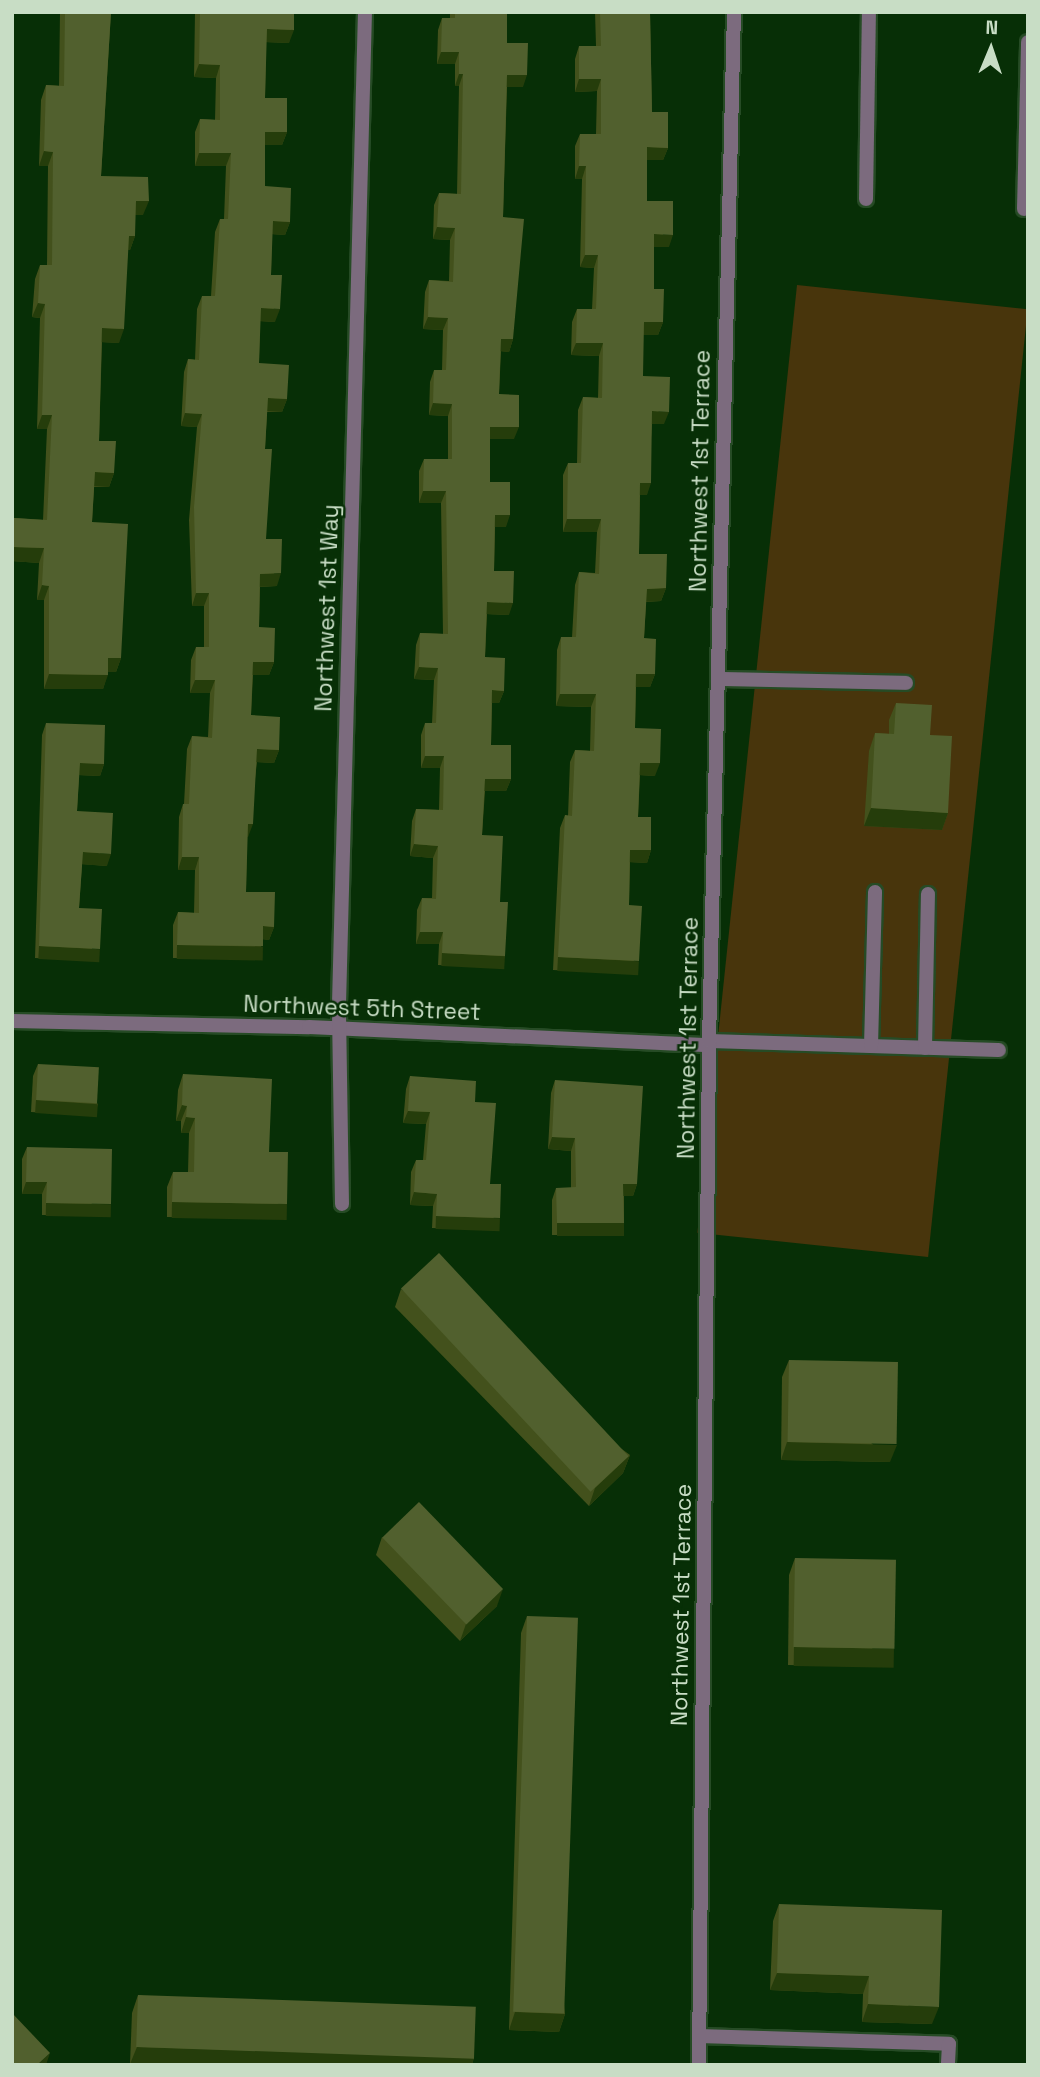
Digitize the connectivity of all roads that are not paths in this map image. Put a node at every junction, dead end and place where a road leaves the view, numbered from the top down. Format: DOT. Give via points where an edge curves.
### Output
graph roads {
  1 [pos="365,12"];
  2 [pos="734,12"];
  3 [pos="869,12"];
  4 [pos="1028,42"];
  5 [pos="866,199"];
  6 [pos="1024,209"];
  7 [pos="718,679"];
  8 [pos="906,682"];
  9 [pos="875,892"];
  10 [pos="928,894"];
  11 [pos="12,1021"];
  12 [pos="339,1028"];
  13 [pos="709,1043"];
  14 [pos="871,1046"];
  15 [pos="925,1048"];
  16 [pos="999,1050"];
  17 [pos="342,1204"];
  18 [pos="699,2036"];
  19 [pos="699,2065"];
  20 [pos="948,2065"];
  1 -- 12 [label="street, Northwest 1st Way"];
  2 -- 7 [label="street, Northwest 1st Terrace"];
  3 -- 5 [label="street"];
  4 -- 6 [label="street"];
  7 -- 8 [label="street"];
  7 -- 13 [label="street, Northwest 1st Terrace"];
  9 -- 14 [label="street"];
  10 -- 15 [label="street"];
  11 -- 12 [label="street, Northwest 5th Street"];
  12 -- 13 [label="street, Northwest 5th Street"];
  12 -- 17 [label="street, Northwest 1st Way"];
  13 -- 14 [label="street, Northwest 5th Street"];
  13 -- 18 [label="street, Northwest 1st Terrace"];
  14 -- 15 [label="street, Northwest 5th Street"];
  15 -- 16 [label="street, Northwest 5th Street"];
  18 -- 19 [label="street, Northwest 1st Terrace"];
  18 -- 20 [label="street" via="949,2043"];
}
